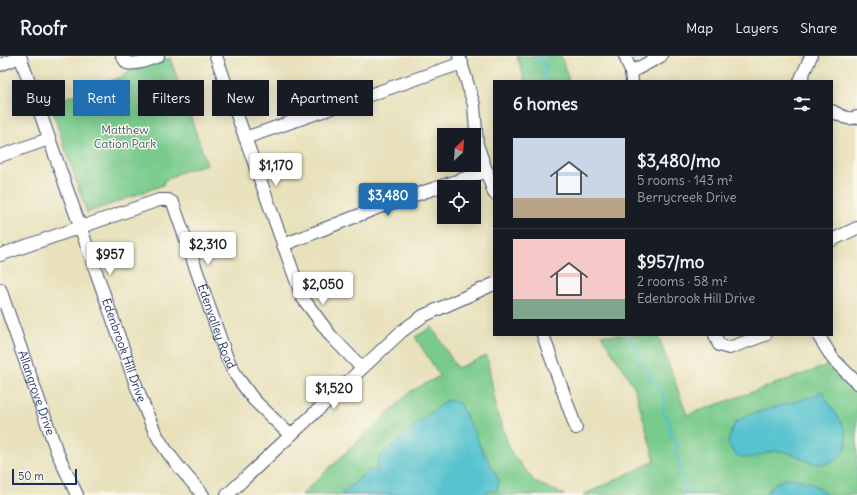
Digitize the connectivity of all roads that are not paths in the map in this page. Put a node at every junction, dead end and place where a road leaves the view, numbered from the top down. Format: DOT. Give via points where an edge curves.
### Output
graph roads {
  1 [pos="20,56"];
  2 [pos="122,56"];
  3 [pos="158,56"];
  4 [pos="216,56"];
  5 [pos="625,56"];
  6 [pos="661,56"];
  7 [pos="811,56"];
  8 [pos="461,59"];
  9 [pos="0,65"];
  10 [pos="631,76"];
  11 [pos="800,80"];
  12 [pos="833,111"];
  13 [pos="857,117"];
  14 [pos="245,138"];
  15 [pos="49,139"];
  16 [pos="0,156"];
  17 [pos="486,171"];
  18 [pos="493,190"];
  19 [pos="80,227"];
  20 [pos="857,228"];
  21 [pos="833,240"];
  22 [pos="283,245"];
  23 [pos="0,255"];
  24 [pos="493,284"];
  25 [pos="0,289"];
  26 [pos="543,336"];
  27 [pos="715,336"];
  28 [pos="762,336"];
  29 [pos="819,336"];
  30 [pos="362,368"];
  31 [pos="857,383"];
  32 [pos="576,428"];
  33 [pos="290,435"];
  34 [pos="77,495"];
  35 [pos="204,495"];
  36 [pos="227,495"];
  1 -- 9 [label="street"];
  1 -- 15 [label="street, Edenbrook Hill Drive"];
  2 -- 3 [label="street" via="126,63 134,64"];
  4 -- 14 [label="street"];
  5 -- 10 [label="street"];
  6 -- 10 [label="street"];
  7 -- 11 [label="street"];
  8 -- 14 [label="street"];
  8 -- 17 [label="street" via="474,105 477,144"];
  12 -- 13 [label="street" via="844,118"];
  14 -- 22 [label="street"];
  15 -- 16 [label="street"];
  15 -- 19 [label="street, Edenbrook Hill Drive"];
  17 -- 18 [label="street"];
  17 -- 22 [label="street" via="385,205"];
  19 -- 23 [label="street"];
  19 -- 33 [label="street, Edenvalley Road" via="159,200 173,202 227,358 254,400"];
  19 -- 35 [label="street, Edenbrook Hill Drive" via="150,422 170,457"];
  20 -- 21 [label="street"];
  22 -- 30 [label="street" via="302,297 331,336"];
  24 -- 30 [label="street" via="423,316 402,331"];
  25 -- 34 [label="street, Allangrove Drive" via="57,452"];
  26 -- 32 [label="street"];
  27 -- 28 [label="street" via="719,345 729,348"];
  29 -- 31 [label="street" via="833,359"];
  30 -- 33 [label="street"];
  33 -- 36 [label="street"];
}
